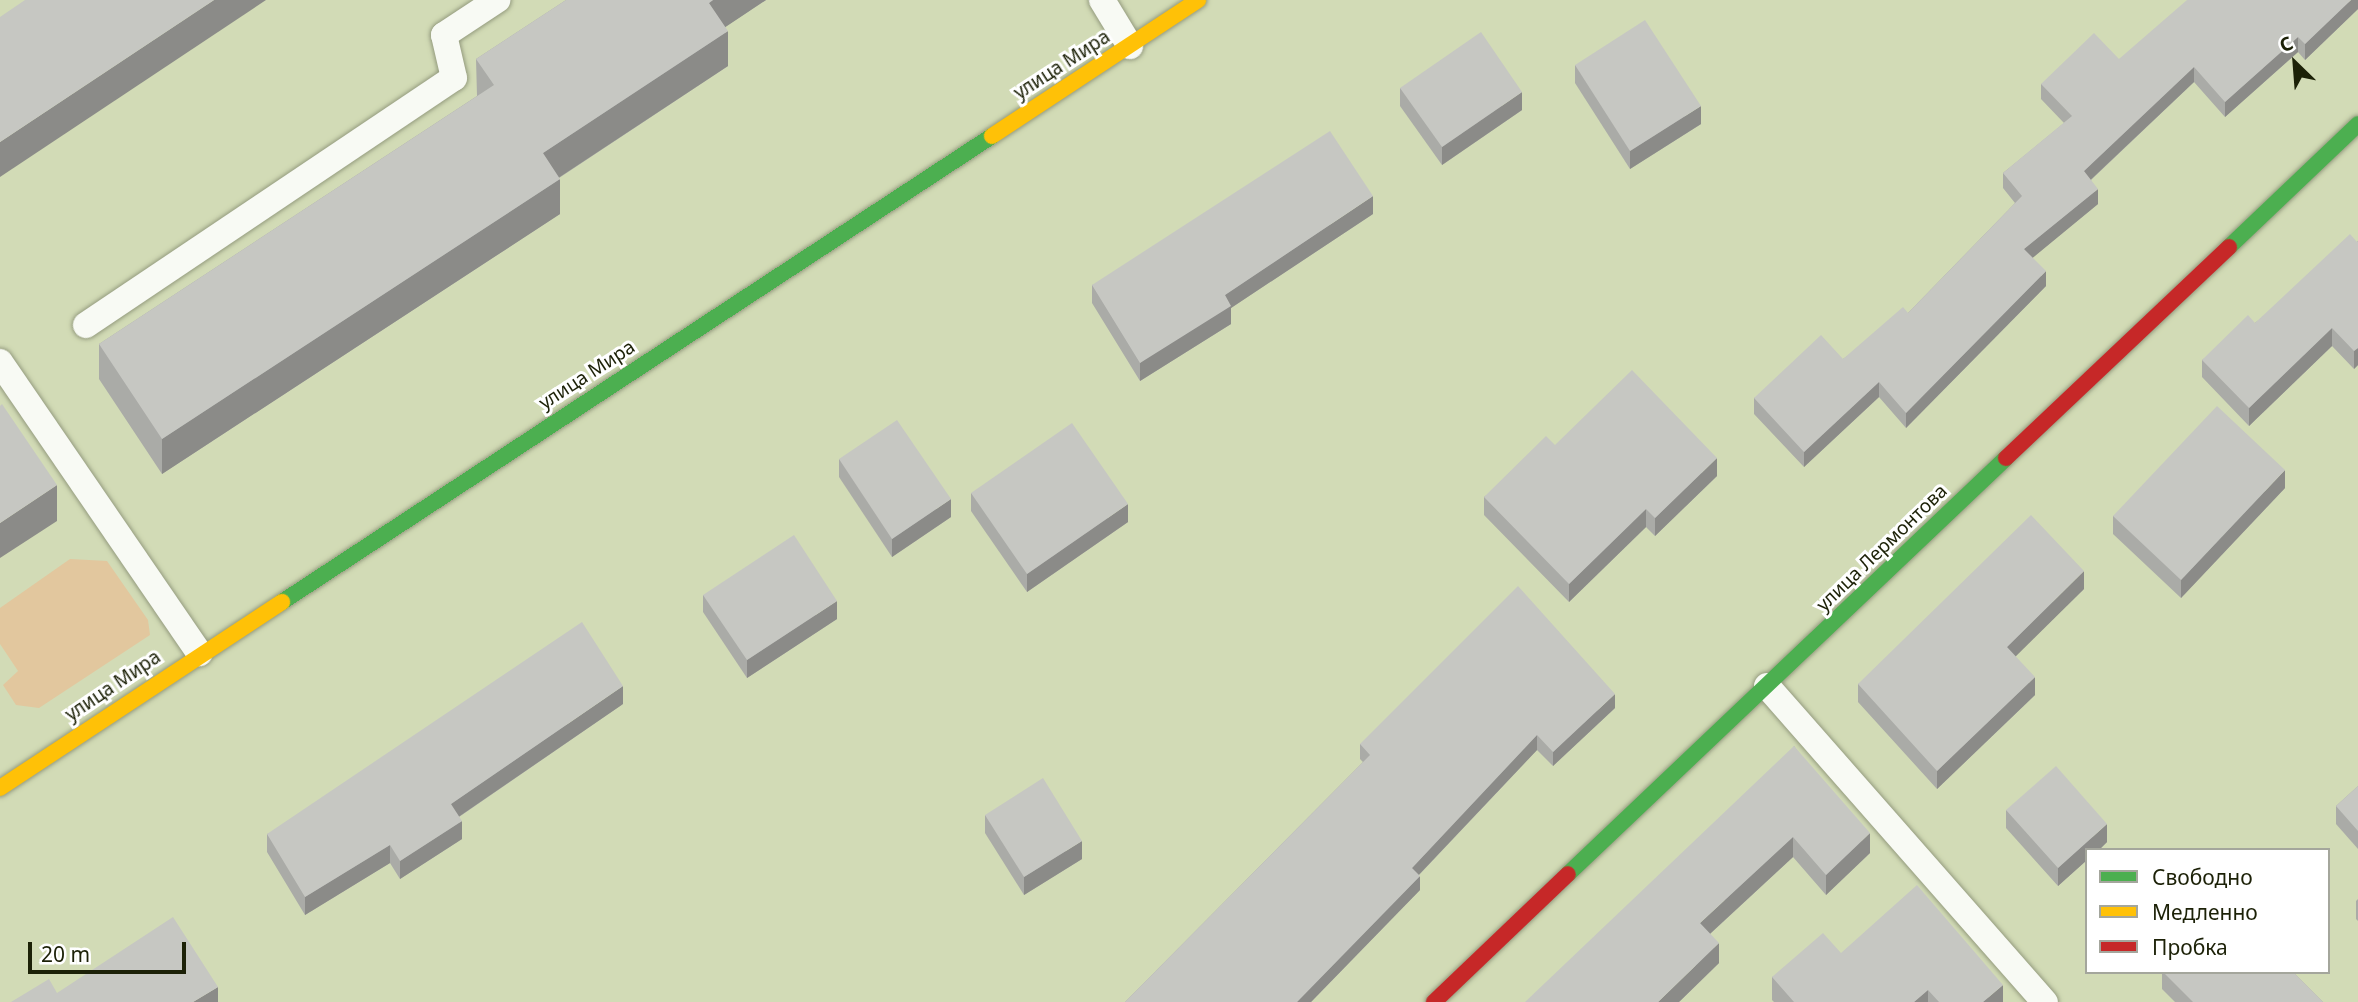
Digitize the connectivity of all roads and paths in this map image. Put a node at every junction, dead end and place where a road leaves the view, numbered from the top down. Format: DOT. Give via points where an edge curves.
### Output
graph roads {
  1 [pos="497,0"];
  2 [pos="1102,0"];
  3 [pos="1198,0"];
  4 [pos="1130,46"];
  5 [pos="2358,124"];
  6 [pos="86,325"];
  7 [pos="3,374"];
  8 [pos="199,653"];
  9 [pos="1767,686"];
  10 [pos="0,788"];
  11 [pos="1434,1002"];
  12 [pos="2045,1002"];
  1 -- 6 [label="lane" via="444,35 454,78"];
  2 -- 4 [label="lane"];
  3 -- 4 [label="main road, улица Мира"];
  4 -- 8 [label="main road, улица Мира"];
  5 -- 9 [label="main road, улица Лермонтова"];
  7 -- 8 [label="lane"];
  8 -- 10 [label="main road, улица Мира"];
  9 -- 11 [label="main road, улица Лермонтова"];
  9 -- 12 [label="lane"];
}
